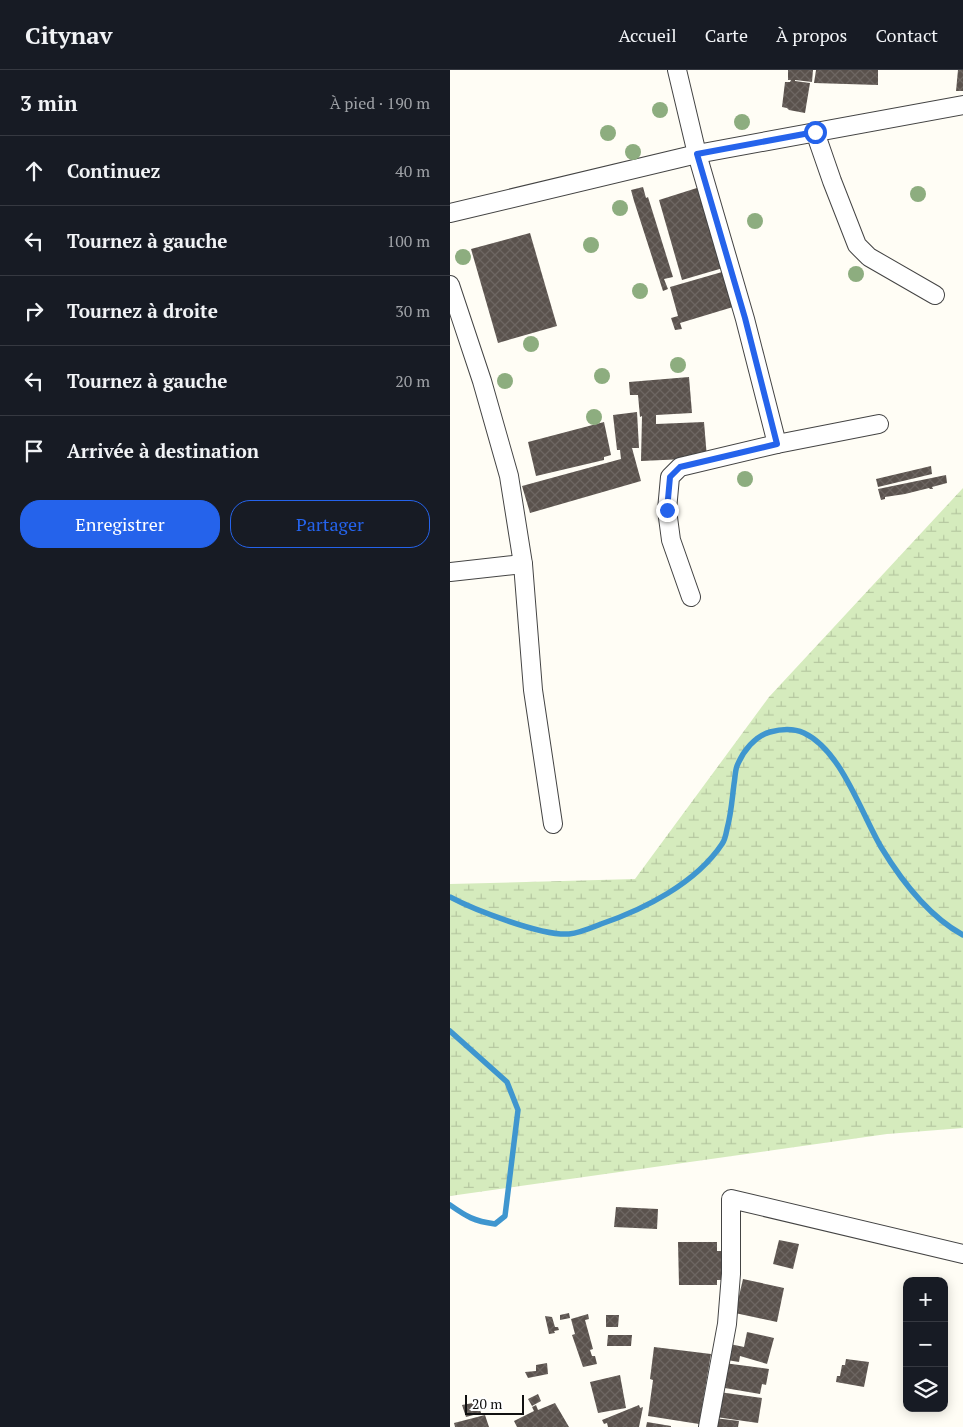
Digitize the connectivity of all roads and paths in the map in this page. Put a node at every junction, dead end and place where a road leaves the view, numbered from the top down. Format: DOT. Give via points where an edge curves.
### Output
graph roads {
  1 [pos="677,70"];
  2 [pos="963,105"];
  3 [pos="815,132"];
  4 [pos="697,154"];
  5 [pos="450,213"];
  6 [pos="450,285"];
  7 [pos="935,296"];
  8 [pos="879,424"];
  9 [pos="777,444"];
  10 [pos="523,564"];
  11 [pos="450,572"];
  12 [pos="691,597"];
  13 [pos="553,824"];
  14 [pos="963,1254"];
  15 [pos="708,1427"];
  1 -- 4 [label="street"];
  2 -- 3 [label="street"];
  3 -- 4 [label="street"];
  3 -- 7 [label="street" via="856,245 869,257"];
  4 -- 5 [label="street"];
  4 -- 9 [label="street" via="745,318"];
  6 -- 10 [label="street" via="509,476"];
  8 -- 9 [label="street"];
  9 -- 12 [label="street" via="680,467 670,477 667,510 672,540"];
  10 -- 11 [label="street"];
  10 -- 13 [label="street" via="533,690"];
  14 -- 15 [label="street" via="731,1199 727,1324"];
}
